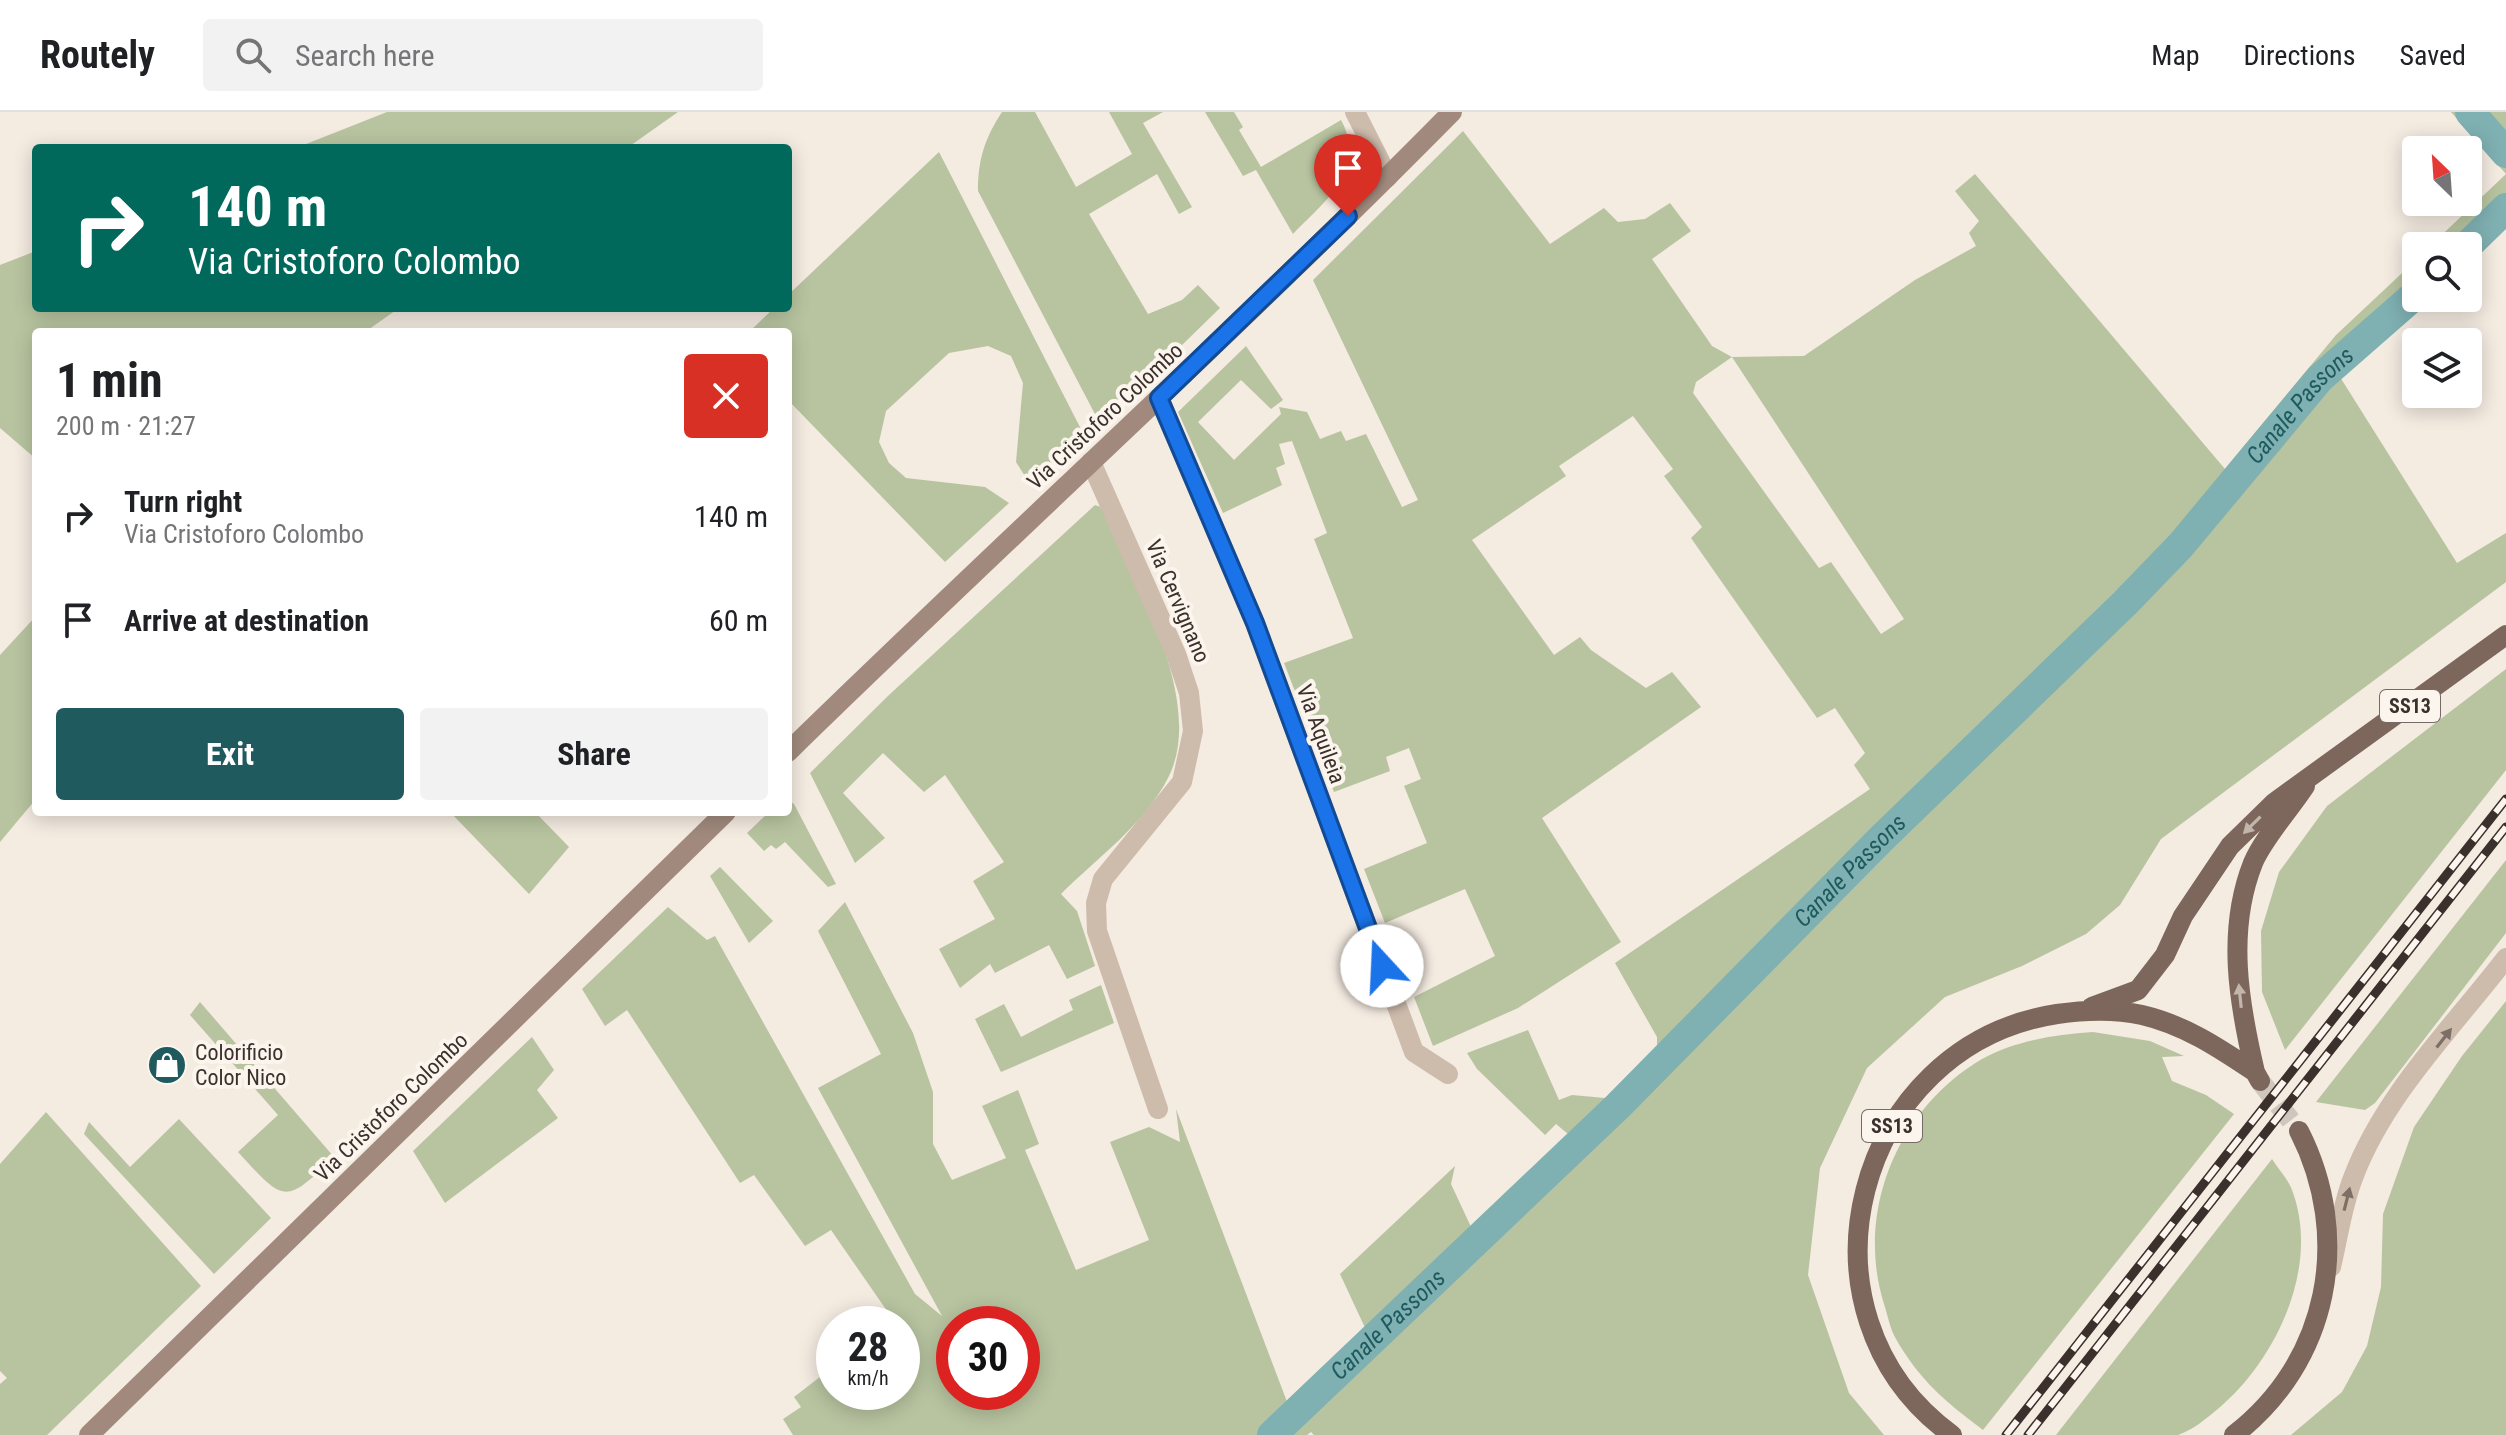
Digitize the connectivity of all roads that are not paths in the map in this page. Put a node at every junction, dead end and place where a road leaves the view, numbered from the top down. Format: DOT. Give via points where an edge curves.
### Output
graph roads {
  1 [pos="1355,112"];
  2 [pos="1452,112"];
  3 [pos="1388,177"];
  4 [pos="1159,398"];
  5 [pos="1091,462"];
  6 [pos="2506,635"];
  7 [pos="792,748"];
  8 [pos="2312,776"];
  9 [pos="722,816"];
  10 [pos="2506,958"];
  11 [pos="2084,1010"];
  12 [pos="1448,1074"];
  13 [pos="1158,1109"];
  14 [pos="2299,1131"];
  15 [pos="2329,1275"];
  16 [pos="89,1435"];
  17 [pos="1952,1435"];
  18 [pos="2234,1435"];
  1 -- 3 [label="street"];
  2 -- 3 [label="main road, Via Cristoforo Colombo"];
  3 -- 4 [label="main road, Via Cristoforo Colombo"];
  4 -- 5 [label="main road, Via Cristoforo Colombo"];
  4 -- 12 [label="street, Via Aquileia" via="1255,623 1414,1052"];
  5 -- 7 [label="main road, Via Cristoforo Colombo"];
  5 -- 13 [label="street, Via Cervignano" via="1176,654 1192,718 1182,782 1103,879 1096,903 1097,931"];
  6 -- 8 [label="main road, SS13 / SS13"];
  8 -- 11 [label="main road, SS13, one-way" via="2275,802 2230,846 2138,990"];
  11 -- 8 [label="main road, SS13, one-way" via="2140,1014 2194,1032 2258,1076 2239,986 2237,943 2244,896 2254,861"];
  9 -- 16 [label="main road, Via Cristoforo Colombo"];
  15 -- 10 [label="street, one-way" via="2352,1179 2396,1099"];
  11 -- 17 [label="main road, SS13" via="2033,1018 1998,1031 1943,1063 1908,1100 1881,1143 1863,1191 1857,1241 1861,1291 1876,1340 1900,1384"];
  14 -- 15 [label="main road" via="2313,1157 2328,1215"];
  15 -- 18 [label="main road" via="2304,1354 2282,1389"];
}
